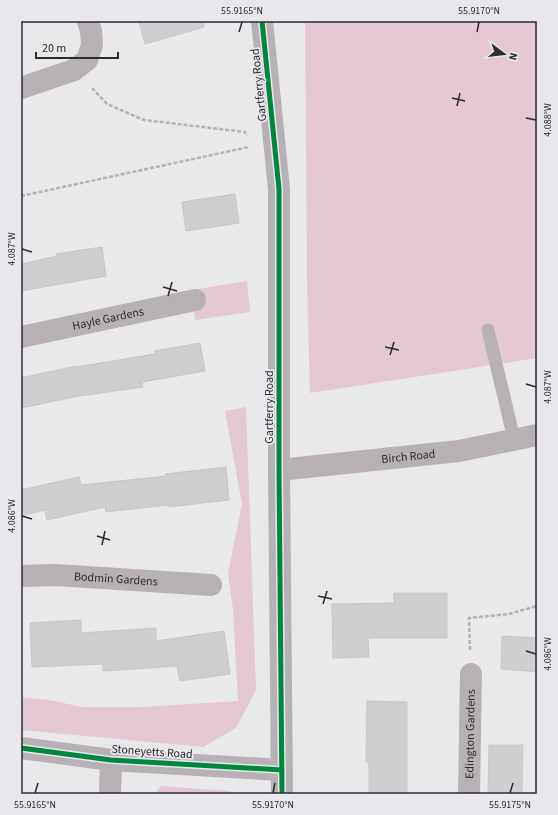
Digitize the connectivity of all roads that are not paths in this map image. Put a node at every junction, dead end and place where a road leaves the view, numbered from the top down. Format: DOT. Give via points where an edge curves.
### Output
graph roads {
  1 [pos="88,21"];
  2 [pos="262,21"];
  3 [pos="21,88"];
  4 [pos="195,300"];
  5 [pos="488,330"];
  6 [pos="21,337"];
  7 [pos="537,435"];
  8 [pos="514,440"];
  9 [pos="279,470"];
  10 [pos="21,576"];
  11 [pos="211,585"];
  12 [pos="471,674"];
  13 [pos="21,748"];
  14 [pos="111,760"];
  15 [pos="282,770"];
  16 [pos="110,794"];
  17 [pos="282,794"];
  18 [pos="469,794"];
  1 -- 3 [label="street" via="92,46 87,60 74,70"];
  2 -- 9 [label="street, Gartferry Road" via="265,144 279,189"];
  4 -- 6 [label="street, Hayle Gardens"];
  5 -- 8 [label="lane"];
  7 -- 8 [label="street, Birch Road"];
  8 -- 9 [label="street, Birch Road" via="459,451"];
  9 -- 15 [label="street, Gartferry Road"];
  10 -- 11 [label="street, Bodmin Gardens" via="56,575"];
  12 -- 18 [label="street, Edington Gardens"];
  13 -- 14 [label="street, Stoneyetts Road"];
  14 -- 15 [label="street, Stoneyetts Road"];
  14 -- 16 [label="street"];
  15 -- 17 [label="street, Gartferry Road"];
}
